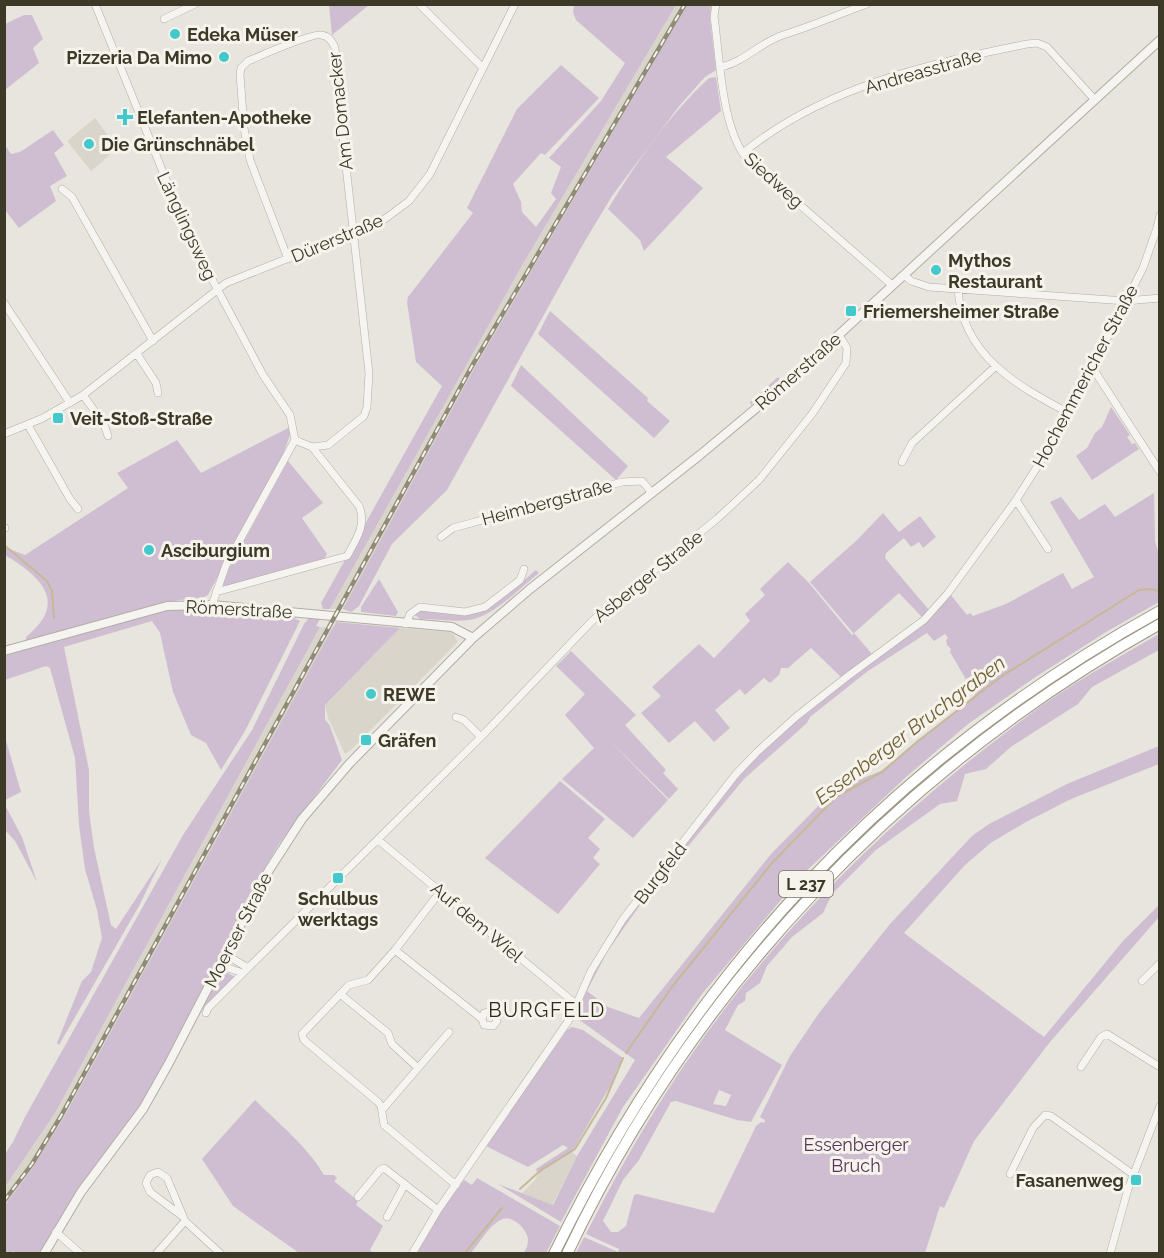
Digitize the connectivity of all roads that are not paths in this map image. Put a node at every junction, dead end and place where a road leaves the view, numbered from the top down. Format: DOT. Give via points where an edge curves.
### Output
graph roads {
  1 [pos="95,4"];
  2 [pos="195,4"];
  3 [pos="419,4"];
  4 [pos="515,4"];
  5 [pos="716,4"];
  6 [pos="867,4"];
  7 [pos="164,19"];
  8 [pos="1160,40"];
  9 [pos="482,67"];
  10 [pos="721,68"];
  11 [pos="1095,100"];
  12 [pos="742,153"];
  13 [pos="62,189"];
  14 [pos="1160,215"];
  15 [pos="354,233"];
  16 [pos="288,259"];
  17 [pos="904,275"];
  18 [pos="892,285"];
  19 [pos="958,289"];
  20 [pos="217,290"];
  21 [pos="1160,298"];
  22 [pos="1126,301"];
  23 [pos="4,303"];
  24 [pos="839,335"];
  25 [pos="153,341"];
  26 [pos="137,354"];
  27 [pos="996,366"];
  28 [pos="1092,367"];
  29 [pos="159,393"];
  30 [pos="83,395"];
  31 [pos="70,403"];
  32 [pos="1069,413"];
  33 [pos="28,425"];
  34 [pos="4,434"];
  35 [pos="108,436"];
  36 [pos="295,440"];
  37 [pos="312,447"];
  38 [pos="902,462"];
  39 [pos="1160,472"];
  40 [pos="652,493"];
  41 [pos="1016,500"];
  42 [pos="78,508"];
  43 [pos="441,537"];
  44 [pos="1048,549"];
  45 [pos="524,569"];
  46 [pos="216,592"];
  47 [pos="948,593"];
  48 [pos="212,604"];
  49 [pos="1160,611"];
  50 [pos="406,624"];
  51 [pos="1160,624"];
  52 [pos="473,638"];
  53 [pos="4,651"];
  54 [pos="456,717"];
  55 [pos="481,737"];
  56 [pos="378,840"];
  57 [pos="440,892"];
  58 [pos="395,950"];
  59 [pos="225,954"];
  60 [pos="1160,963"];
  61 [pos="219,965"];
  62 [pos="245,970"];
  63 [pos="1142,981"];
  64 [pos="340,994"];
  65 [pos="576,1004"];
  66 [pos="206,1013"];
  67 [pos="482,1019"];
  68 [pos="449,1032"];
  69 [pos="1081,1067"];
  70 [pos="1160,1067"];
  71 [pos="418,1068"];
  72 [pos="1160,1106"];
  73 [pos="382,1110"];
  74 [pos="1010,1174"];
  75 [pos="1134,1175"];
  76 [pos="405,1184"];
  77 [pos="456,1185"];
  78 [pos="358,1197"];
  79 [pos="438,1210"];
  80 [pos="387,1217"];
  81 [pos="183,1219"];
  82 [pos="56,1232"];
  83 [pos="44,1254"];
  84 [pos="81,1254"];
  85 [pos="156,1254"];
  86 [pos="221,1254"];
  87 [pos="412,1254"];
  88 [pos="554,1254"];
  89 [pos="567,1254"];
  90 [pos="1110,1254"];
  1 -- 20 [label="street, Länglingsweg" via="169,192"];
  2 -- 7 [label="street"];
  3 -- 9 [label="street"];
  4 -- 9 [label="street, Dürerstraße"];
  5 -- 10 [label="street, Siedweg"];
  6 -- 10 [label="street" via="783,35"];
  8 -- 11 [label="street, Römerstraße"];
  9 -- 15 [label="street, Dürerstraße" via="423,184 395,212"];
  10 -- 12 [label="street, Siedweg" via="729,127"];
  11 -- 12 [label="street, Andreasstraße" via="1047,47 1027,44 930,65 866,85 803,114"];
  11 -- 17 [label="street, Römerstraße"];
  12 -- 18 [label="street, Siedweg"];
  13 -- 25 [label="street" via="72,197"];
  14 -- 22 [label="street, Hochemmericher Straße" via="1143,268"];
  15 -- 16 [label="street, Dürerstraße"];
  15 -- 16 [label="street, Am Domacker" via="334,48 330,39 316,34 248,61 240,75 250,160"];
  15 -- 37 [label="street, Am Domacker" via="369,373 367,407 360,420 328,445"];
  16 -- 20 [label="street, Dürerstraße"];
  17 -- 18 [label="street, Römerstraße"];
  17 -- 19 [label="street" via="922,285"];
  18 -- 24 [label="street, Römerstraße"];
  19 -- 22 [label="street"];
  19 -- 27 [label="street" via="967,330"];
  20 -- 25 [label="street, Dürerstraße"];
  20 -- 36 [label="street, Länglingsweg" via="263,375 290,415"];
  21 -- 22 [label="street"];
  22 -- 28 [label="street, Hochemmericher Straße"];
  23 -- 31 [label="street"];
  24 -- 40 [label="street, Römerstraße"];
  24 -- 55 [label="street, Asberger Straße" via="848,358 813,414 781,455 718,518 593,620"];
  25 -- 26 [label="street, Dürerstraße"];
  26 -- 29 [label="street"];
  26 -- 30 [label="street, Dürerstraße"];
  27 -- 32 [label="street" via="1028,391"];
  27 -- 38 [label="street" via="912,443"];
  28 -- 32 [label="street, Hochemmericher Straße"];
  28 -- 39 [label="street"];
  30 -- 31 [label="street, Dürerstraße"];
  30 -- 35 [label="street"];
  31 -- 33 [label="street, Dürerstraße"];
  32 -- 41 [label="street, Hochemmericher Straße"];
  33 -- 34 [label="street, Dürerstraße"];
  33 -- 42 [label="street"];
  36 -- 37 [label="street"];
  36 -- 46 [label="street" via="226,565"];
  37 -- 46 [label="street" via="363,515 362,526 347,555"];
  40 -- 43 [label="street, Heimbergstraße" via="642,481 622,482 453,528"];
  40 -- 52 [label="street, Römerstraße"];
  41 -- 44 [label="street"];
  41 -- 47 [label="street, Hochemmericher Straße"];
  45 -- 50 [label="street" via="520,580 485,607 465,612 420,607 410,614"];
  46 -- 48 [label="street"];
  47 -- 65 [label="street, Burgfeld" via="924,620 797,716 736,774 623,919"];
  48 -- 50 [label="street, Römerstraße"];
  48 -- 53 [label="street, Römerstraße" via="167,606"];
  49 -- 88 [label="highway, L 237" via="1083,655 966,737 868,821 811,878 741,957 671,1050 617,1135"];
  50 -- 52 [label="street, Römerstraße" via="452,627"];
  51 -- 89 [label="highway, L 237" via="1114,649 973,747 873,832 822,883 740,977 669,1074 616,1159"];
  52 -- 59 [label="street, Moerser Straße" via="352,761 302,819 268,870"];
  54 -- 55 [label="street"];
  55 -- 56 [label="street, Asberger Straße"];
  56 -- 57 [label="street, Auf dem Wiel"];
  56 -- 62 [label="street, Asberger Straße"];
  57 -- 58 [label="street"];
  57 -- 65 [label="street, Auf dem Wiel"];
  58 -- 64 [label="street" via="368,980 349,986"];
  58 -- 67 [label="street"];
  59 -- 61 [label="street, Moerser Straße"];
  59 -- 62 [label="street"];
  60 -- 63 [label="street"];
  61 -- 62 [label="street"];
  61 -- 82 [label="street, Moerser Straße" via="143,1109"];
  62 -- 66 [label="street, Asberger Straße"];
  64 -- 71 [label="street" via="388,1033 392,1044"];
  64 -- 73 [label="street" via="302,1034 304,1040 378,1102"];
  65 -- 77 [label="street, Burgfeld" via="544,1059"];
  68 -- 71 [label="street"];
  69 -- 70 [label="street" via="1107,1034"];
  71 -- 73 [label="street"];
  72 -- 75 [label="street"];
  73 -- 77 [label="street" via="384,1125"];
  74 -- 75 [label="street" via="1032,1128 1045,1115"];
  75 -- 90 [label="street"];
  76 -- 78 [label="street" via="384,1168"];
  76 -- 79 [label="street"];
  76 -- 80 [label="street"];
  77 -- 79 [label="street, Burgfeld"];
  79 -- 87 [label="street, Burgfeld"];
  81 -- 81 [label="street" via="165,1176 158,1172 150,1175 148,1190"];
  81 -- 85 [label="street"];
  81 -- 86 [label="street"];
  82 -- 83 [label="street, Moerser Straße"];
  82 -- 84 [label="street"];
}
